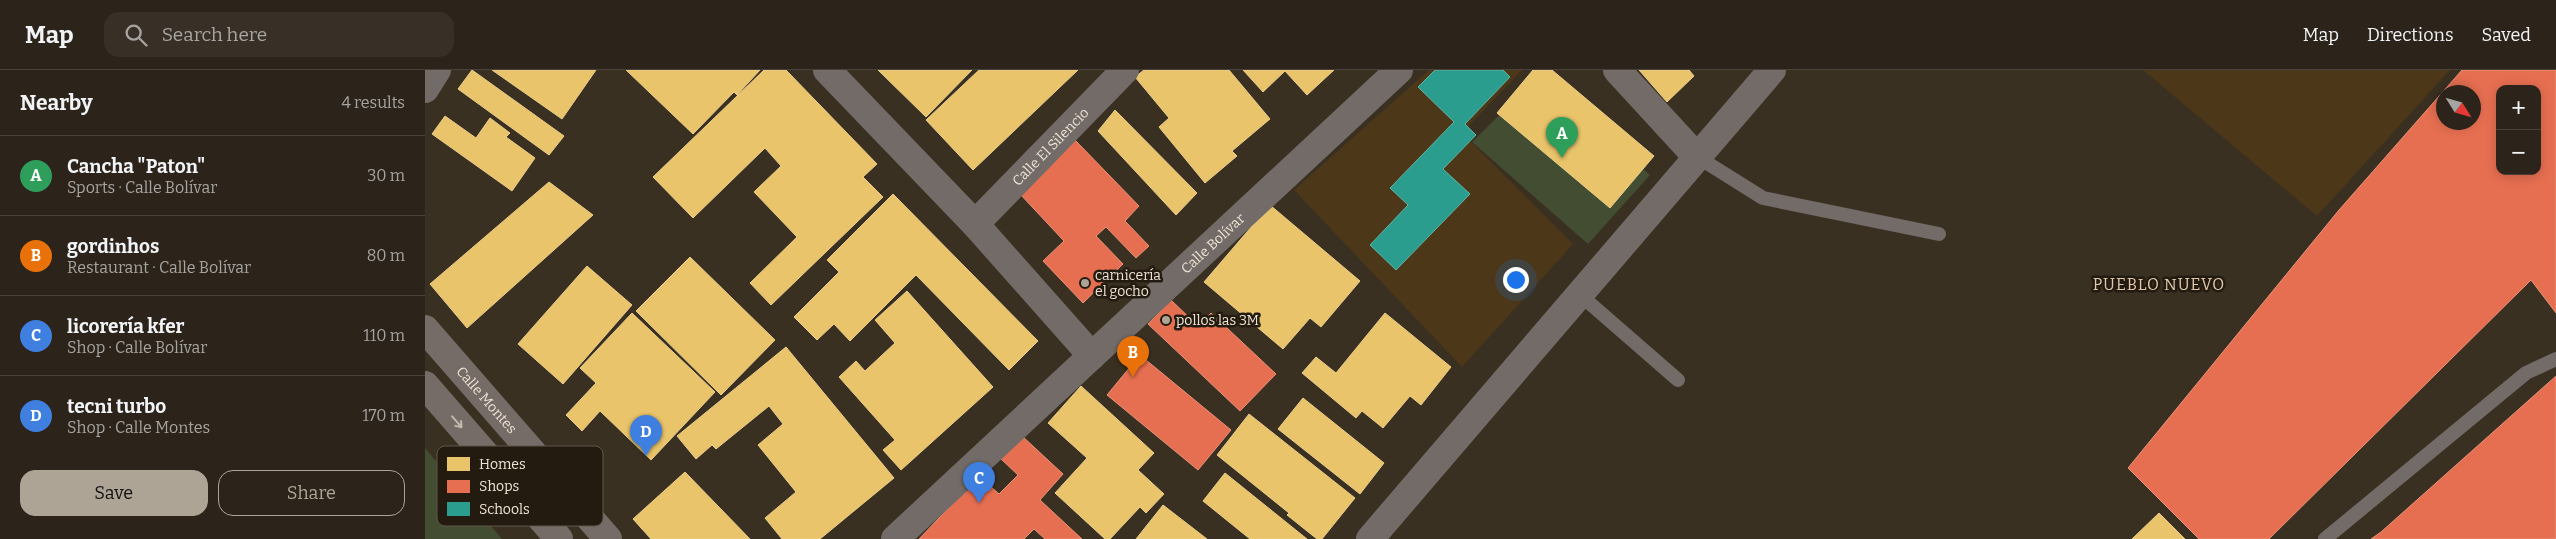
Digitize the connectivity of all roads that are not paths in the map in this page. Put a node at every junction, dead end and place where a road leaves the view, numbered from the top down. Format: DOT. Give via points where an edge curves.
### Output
graph roads {
  1 [pos="437,70"];
  2 [pos="827,70"];
  3 [pos="1125,70"];
  4 [pos="1399,70"];
  5 [pos="1617,70"];
  6 [pos="1772,70"];
  7 [pos="425,89"];
  8 [pos="1696,156"];
  9 [pos="975,224"];
  10 [pos="1939,234"];
  11 [pos="1578,293"];
  12 [pos="425,329"];
  13 [pos="1091,356"];
  14 [pos="2556,359"];
  15 [pos="1678,380"];
  16 [pos="425,385"];
  17 [pos="478,446"];
  18 [pos="527,446"];
  19 [pos="548,526"];
  20 [pos="597,526"];
  21 [pos="559,539"];
  22 [pos="608,539"];
  23 [pos="895,539"];
  24 [pos="1370,539"];
  25 [pos="2325,539"];
  1 -- 7 [label="street"];
  2 -- 9 [label="street"];
  3 -- 9 [label="street, Calle El Silencio"];
  4 -- 13 [label="street, Calle Bolívar"];
  5 -- 8 [label="street"];
  6 -- 8 [label="street"];
  8 -- 10 [label="lane" via="1763,198"];
  8 -- 11 [label="street"];
  9 -- 13 [label="street"];
  11 -- 15 [label="lane"];
  11 -- 24 [label="street"];
  12 -- 18 [label="street, Calle Montes"];
  13 -- 23 [label="street, Calle Bolívar"];
  14 -- 25 [label="lane" via="2526,373"];
  16 -- 17 [label="street, one-way"];
  19 -- 21 [label="street, one-way"];
  20 -- 22 [label="street, Calle Montes"];
}
